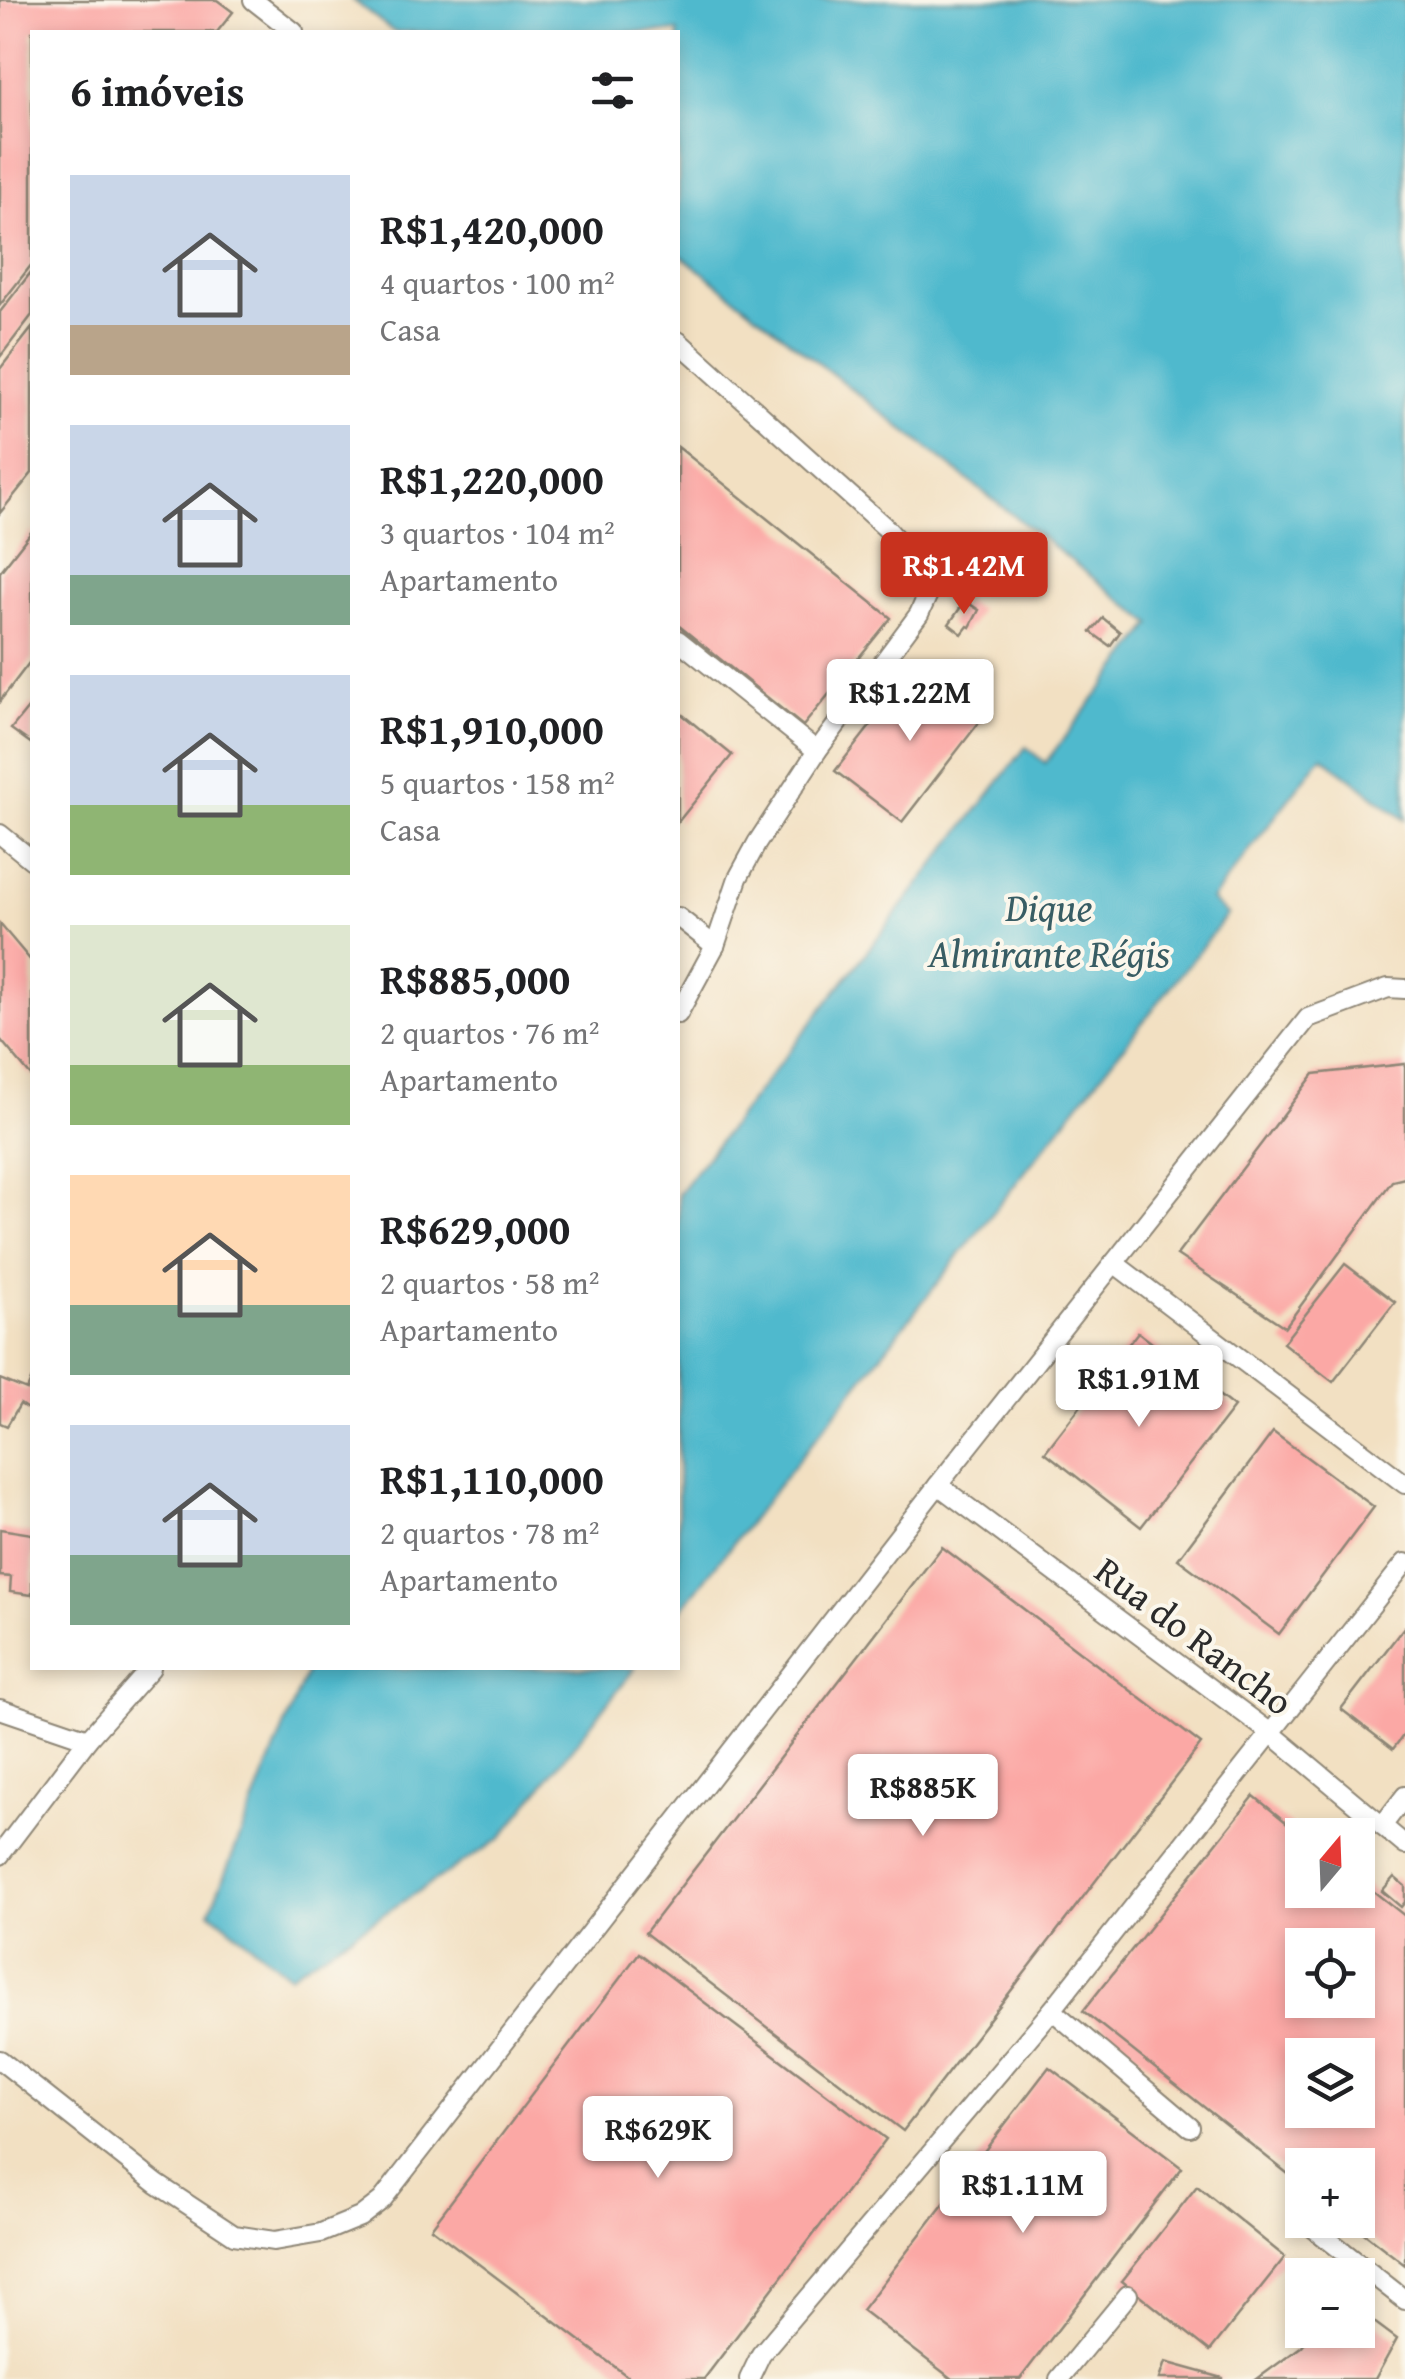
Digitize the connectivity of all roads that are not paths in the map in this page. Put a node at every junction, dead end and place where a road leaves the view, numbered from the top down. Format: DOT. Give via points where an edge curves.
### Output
graph roads {
  1 [pos="253,0"];
  2 [pos="291,30"];
  3 [pos="680,343"];
  4 [pos="680,642"];
  5 [pos="817,751"];
  6 [pos="0,834"];
  7 [pos="30,858"];
  8 [pos="680,919"];
  9 [pos="715,946"];
  10 [pos="1405,989"];
  11 [pos="680,1010"];
  12 [pos="1114,1263"];
  13 [pos="1405,1484"];
  14 [pos="938,1485"];
  15 [pos="1405,1563"];
  16 [pos="149,1670"];
  17 [pos="0,1709"];
  18 [pos="1272,1734"];
  19 [pos="88,1739"];
  20 [pos="1405,1796"];
  21 [pos="1382,1826"];
  22 [pos="1405,1844"];
  23 [pos="0,1855"];
  24 [pos="1052,2010"];
  25 [pos="0,2060"];
  26 [pos="1190,2127"];
  27 [pos="1326,2238"];
  28 [pos="1128,2295"];
  29 [pos="1405,2300"];
  30 [pos="750,2379"];
  31 [pos="1059,2379"];
  1 -- 2 [label="lane"];
  3 -- 5 [label="lane" via="922,568 929,592 919,614"];
  4 -- 5 [label="lane"];
  5 -- 9 [label="lane" via="738,878"];
  6 -- 7 [label="lane"];
  8 -- 9 [label="lane"];
  9 -- 11 [label="lane"];
  10 -- 12 [label="lane" via="1388,988 1308,1018"];
  12 -- 13 [label="lane"];
  12 -- 14 [label="lane"];
  14 -- 18 [label="lane, Rua do Rancho"];
  14 -- 25 [label="lane" via="382,2200 360,2216 320,2233 274,2241 234,2235"];
  15 -- 18 [label="lane"];
  16 -- 19 [label="lane"];
  17 -- 19 [label="lane"];
  18 -- 21 [label="lane, Rua do Rancho"];
  18 -- 24 [label="lane"];
  19 -- 23 [label="lane"];
  20 -- 21 [label="lane"];
  21 -- 22 [label="lane, Rua do Rancho"];
  24 -- 26 [label="lane"];
  24 -- 30 [label="lane" via="761,2354"];
  27 -- 29 [label="lane"];
  28 -- 31 [label="lane"];
}
